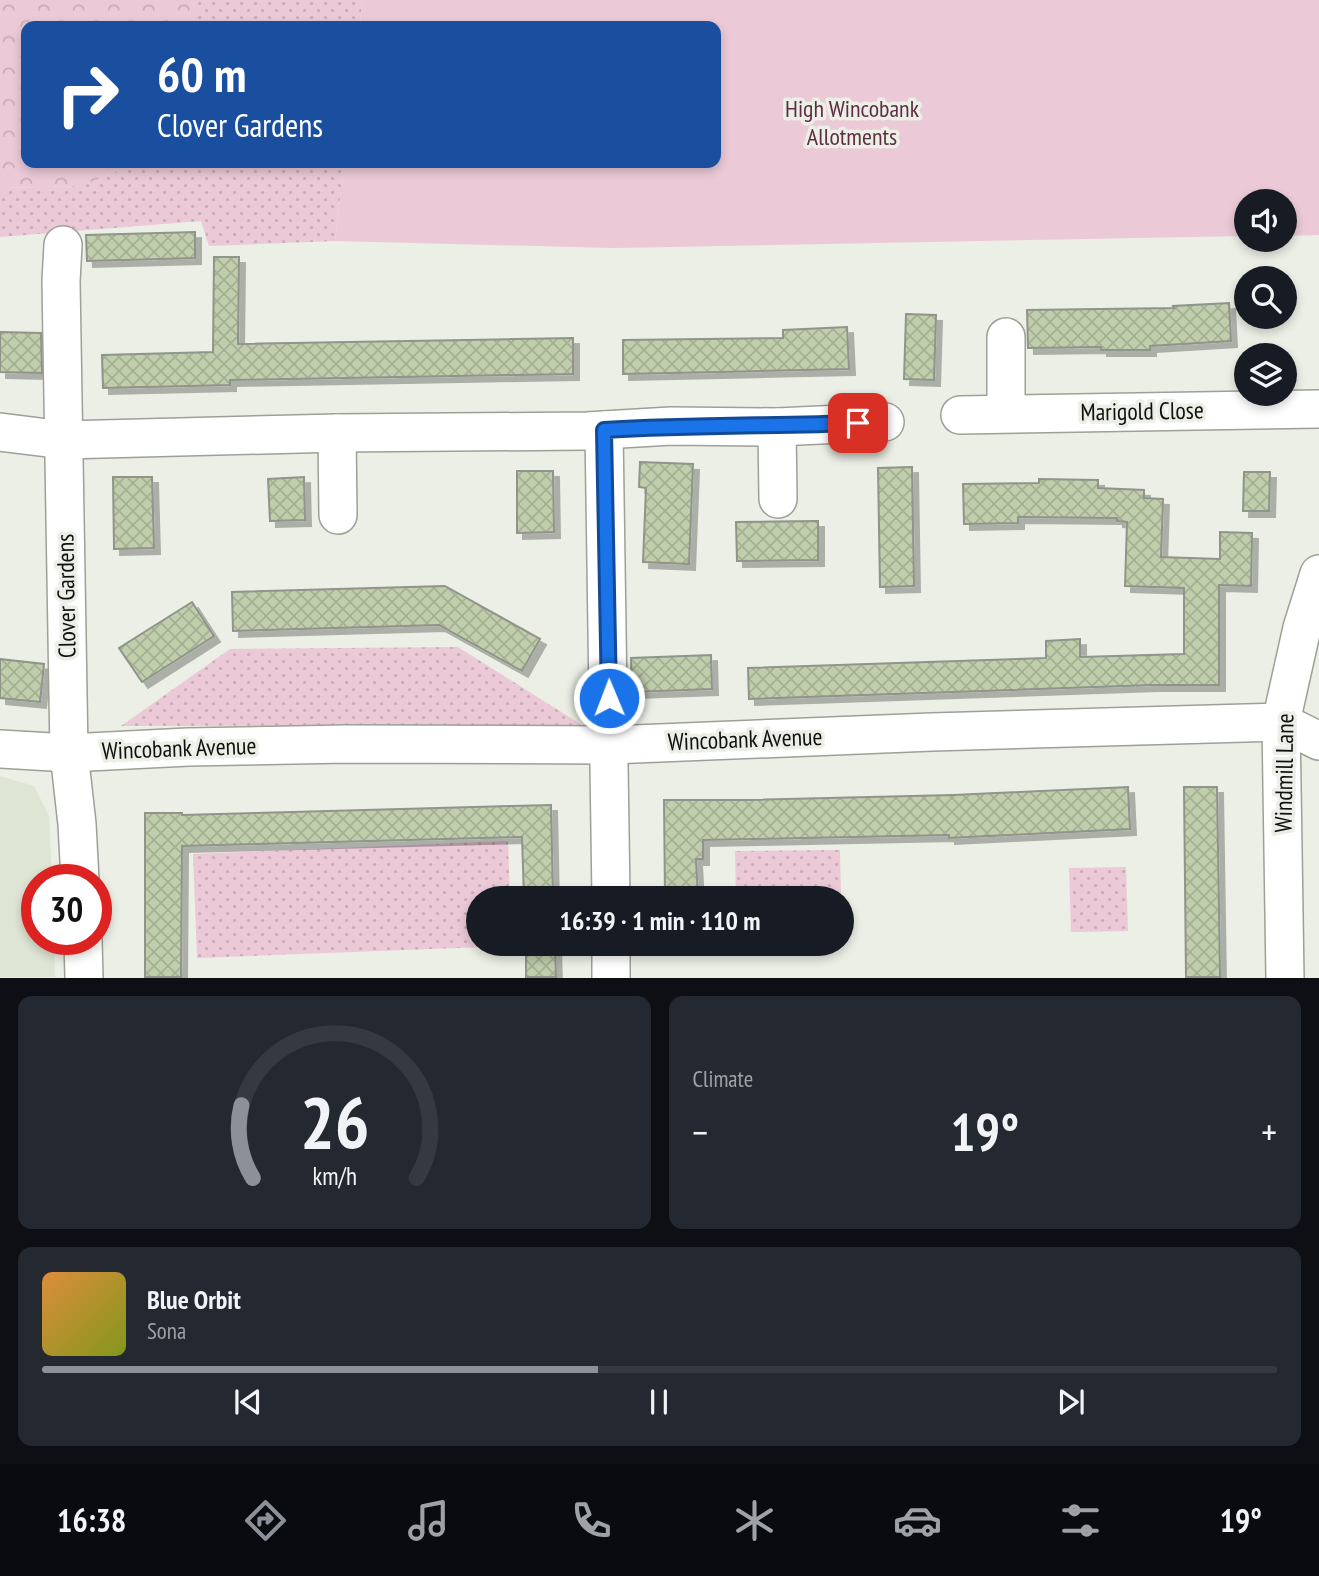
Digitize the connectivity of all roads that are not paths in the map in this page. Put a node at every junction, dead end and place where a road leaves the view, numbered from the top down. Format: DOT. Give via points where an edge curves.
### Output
graph roads {
  1 [pos="63,245"];
  2 [pos="1006,337"];
  3 [pos="1319,409"];
  4 [pos="1006,412"];
  5 [pos="960,415"];
  6 [pos="885,422"];
  7 [pos="777,427"];
  8 [pos="604,430"];
  9 [pos="0,432"];
  10 [pos="337,433"];
  11 [pos="64,440"];
  12 [pos="778,499"];
  13 [pos="338,515"];
  14 [pos="1319,573"];
  15 [pos="1281,722"];
  16 [pos="1319,741"];
  17 [pos="610,745"];
  18 [pos="0,750"];
  19 [pos="69,753"];
  20 [pos="79,864"];
  21 [pos="611,886"];
  22 [pos="83,955"];
  23 [pos="611,956"];
  24 [pos="84,978"];
  25 [pos="611,978"];
  26 [pos="1285,978"];
  1 -- 11 [label="street, Clover Gardens"];
  2 -- 4 [label="street"];
  3 -- 4 [label="street, Marigold Close"];
  4 -- 5 [label="street, Marigold Close"];
  6 -- 7 [label="street"];
  7 -- 8 [label="street"];
  7 -- 12 [label="street"];
  8 -- 10 [label="street"];
  8 -- 17 [label="street"];
  9 -- 11 [label="street"];
  10 -- 11 [label="street"];
  10 -- 13 [label="street"];
  11 -- 19 [label="street, Clover Gardens"];
  14 -- 15 [label="street, Windmill Lane"];
  15 -- 16 [label="street"];
  15 -- 17 [label="street, Wincobank Avenue"];
  15 -- 26 [label="street, Windmill Lane"];
  17 -- 19 [label="street, Wincobank Avenue" via="319,744"];
  17 -- 21 [label="street"];
  18 -- 19 [label="street, Wincobank Avenue"];
  19 -- 20 [label="street, Clover Gardens"];
  22 -- 24 [label="street"];
  23 -- 25 [label="street"];
}
